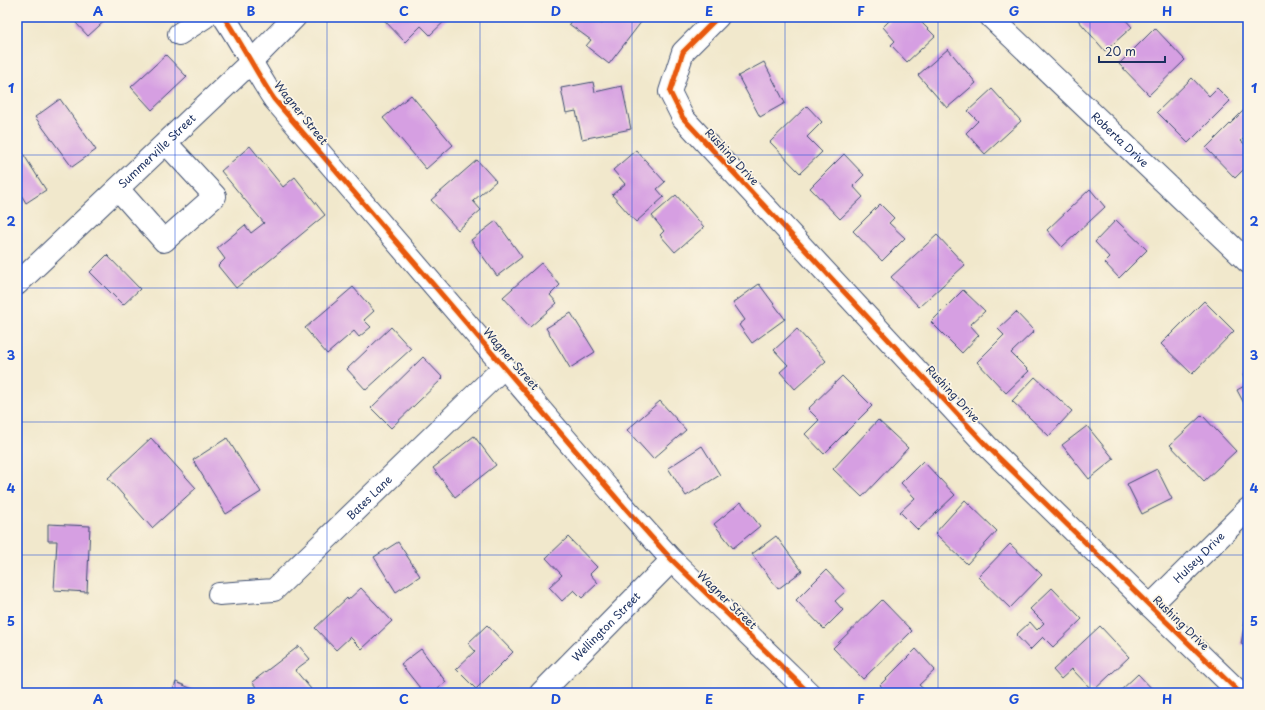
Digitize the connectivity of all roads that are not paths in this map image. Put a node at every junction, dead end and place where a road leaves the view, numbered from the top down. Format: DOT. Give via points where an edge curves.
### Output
graph roads {
  1 [pos="205,17"];
  2 [pos="224,17"];
  3 [pos="295,17"];
  4 [pos="718,17"];
  5 [pos="991,17"];
  6 [pos="179,34"];
  7 [pos="252,62"];
  8 [pos="166,143"];
  9 [pos="118,189"];
  10 [pos="1248,262"];
  11 [pos="17,284"];
  12 [pos="504,366"];
  13 [pos="1248,509"];
  14 [pos="672,560"];
  15 [pos="219,594"];
  16 [pos="1150,606"];
  17 [pos="541,693"];
  18 [pos="809,693"];
  19 [pos="1240,693"];
  1 -- 6 [label="street"];
  2 -- 7 [label="street, Wagner Street"];
  3 -- 7 [label="street, Summerville Street"];
  4 -- 16 [label="street, Rushing Drive" via="684,52 670,92 683,118 981,439"];
  5 -- 10 [label="street, Roberta Drive"];
  7 -- 8 [label="street, Summerville Street"];
  7 -- 12 [label="street, Wagner Street" via="274,99"];
  8 -- 9 [label="street, Summerville Street"];
  8 -- 9 [label="street" via="215,196 164,241"];
  9 -- 11 [label="street, Summerville Street"];
  12 -- 14 [label="street, Wagner Street"];
  12 -- 15 [label="street, Bates Lane" via="274,590"];
  13 -- 16 [label="street, Hulsey Drive"];
  14 -- 17 [label="street, Wellington Street"];
  14 -- 18 [label="street, Wagner Street"];
  16 -- 19 [label="street, Rushing Drive"];
}
